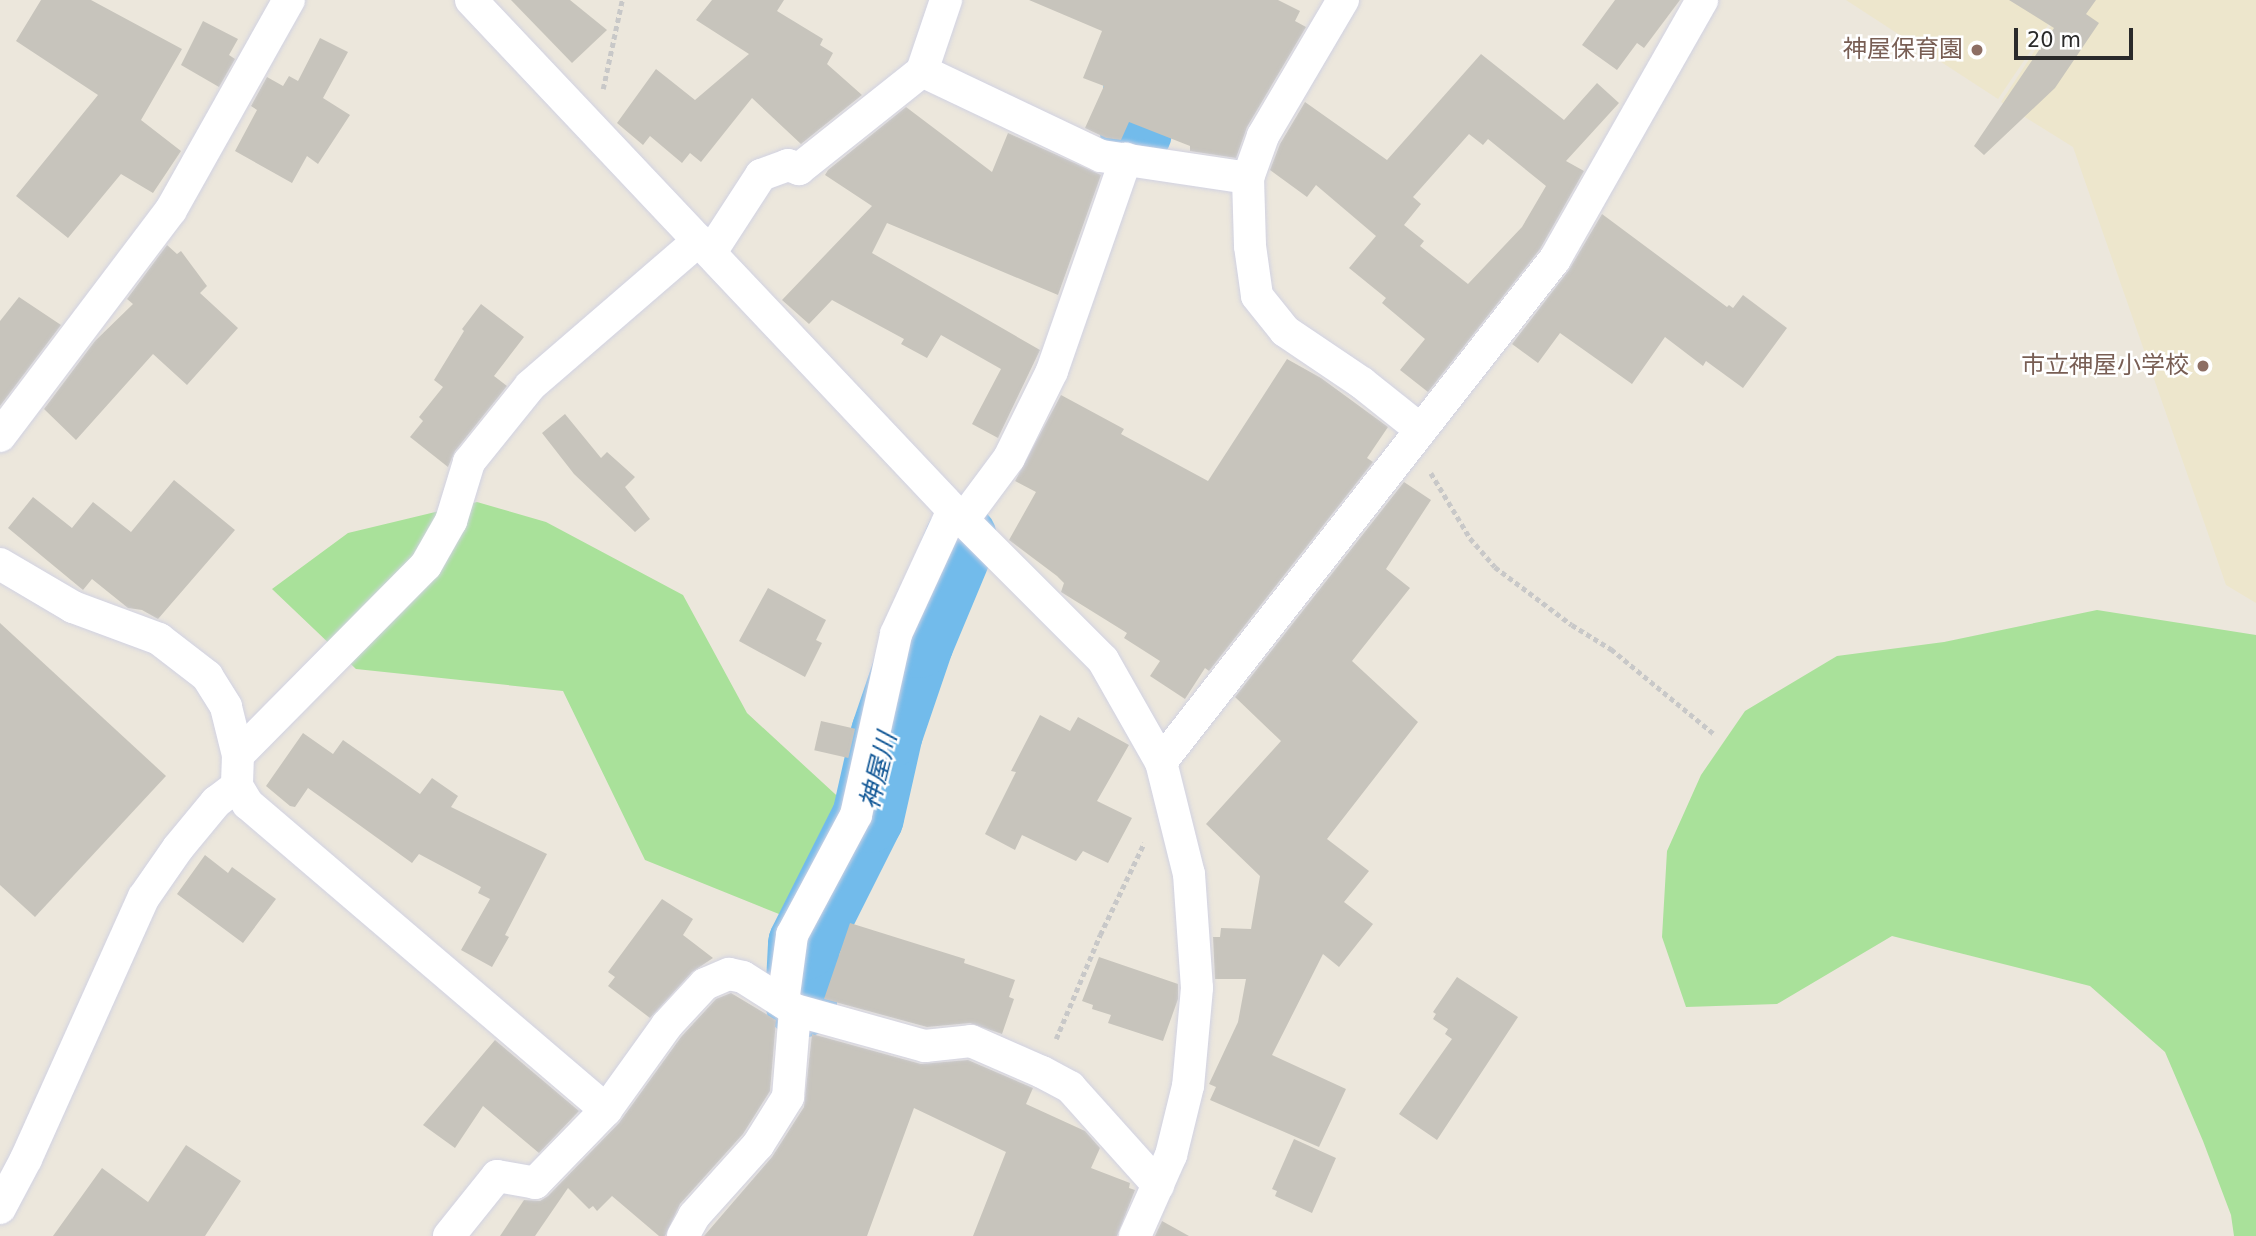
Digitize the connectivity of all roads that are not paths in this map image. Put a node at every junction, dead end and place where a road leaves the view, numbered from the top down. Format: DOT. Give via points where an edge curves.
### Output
graph roads {
  1 [pos="289,0"];
  2 [pos="471,0"];
  3 [pos="946,0"];
  4 [pos="1343,0"];
  5 [pos="1702,0"];
  6 [pos="922,71"];
  7 [pos="1126,159"];
  8 [pos="1248,178"];
  9 [pos="705,246"];
  10 [pos="2,430"];
  11 [pos="1415,438"];
  12 [pos="958,515"];
  13 [pos="0,564"];
  14 [pos="238,755"];
  15 [pos="1161,762"];
  16 [pos="237,786"];
  17 [pos="789,1006"];
  18 [pos="606,1110"];
  19 [pos="1157,1185"];
  20 [pos="0,1208"];
  21 [pos="449,1236"];
  22 [pos="683,1236"];
  23 [pos="1135,1236"];
  1 -- 10 [label="street" via="171,210"];
  2 -- 9 [label="street"];
  3 -- 6 [label="street"];
  4 -- 8 [label="street" via="1263,136"];
  5 -- 11 [label="street" via="1555,259"];
  6 -- 7 [label="street" via="1101,156"];
  6 -- 9 [label="street" via="799,169 788,165 761,174"];
  7 -- 8 [label="street"];
  7 -- 12 [label="street" via="1052,371 1009,458"];
  8 -- 11 [label="street" via="1257,296 1285,331 1362,383"];
  9 -- 12 [label="street"];
  9 -- 14 [label="street" via="530,386 469,462 451,521 426,565"];
  11 -- 15 [label="street"];
  12 -- 15 [label="street" via="1103,660"];
  12 -- 17 [label="street" via="896,634 856,815 792,936"];
  13 -- 14 [label="street" via="73,607 159,639 207,676 226,708"];
  14 -- 16 [label="street"];
  15 -- 19 [label="street" via="1189,874 1197,988 1188,1086 1171,1155"];
  16 -- 18 [label="street" via="248,804"];
  16 -- 20 [label="street" via="216,802 144,897"];
  17 -- 18 [label="street" via="743,977 729,974 705,984 667,1025"];
  17 -- 19 [label="street" via="925,1046 971,1041 1042,1072 1070,1087"];
  17 -- 22 [label="street" via="788,1097 758,1145 694,1216"];
  18 -- 21 [label="street" via="535,1183 497,1176"];
  19 -- 23 [label="street"];
}
